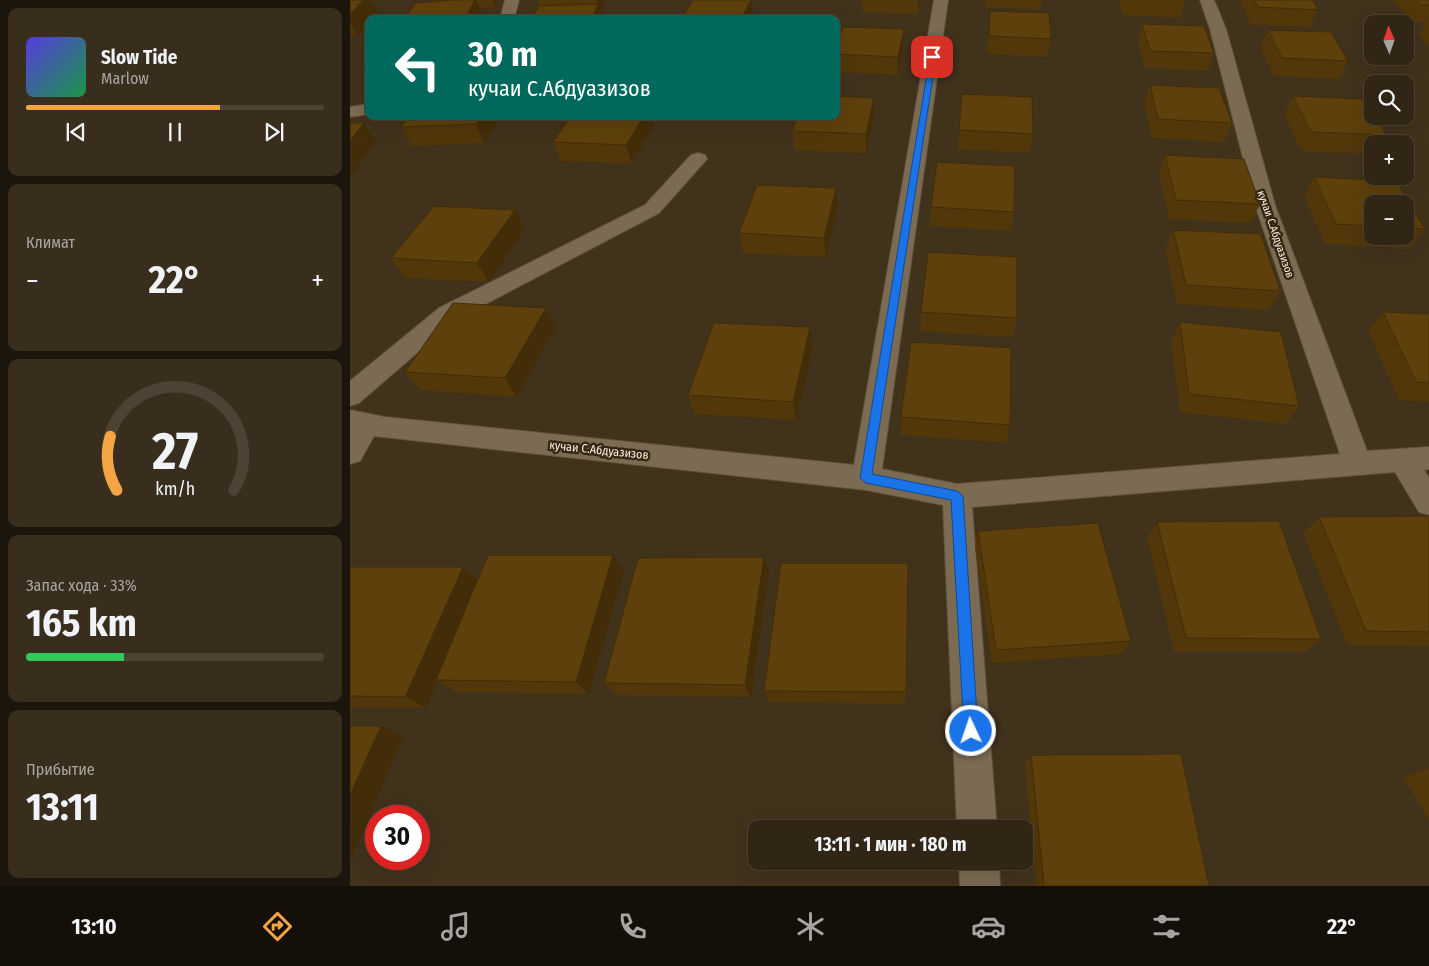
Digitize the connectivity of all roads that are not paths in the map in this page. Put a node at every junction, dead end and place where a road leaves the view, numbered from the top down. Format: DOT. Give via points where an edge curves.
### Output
graph roads {
  1 [pos="512,0"];
  2 [pos="941,0"];
  3 [pos="1207,0"];
  4 [pos="508,15"];
  5 [pos="365,110"];
  6 [pos="350,112"];
  7 [pos="698,159"];
  8 [pos="350,396"];
  9 [pos="358,422"];
  10 [pos="350,453"];
  11 [pos="1416,459"];
  12 [pos="1358,464"];
  13 [pos="866,478"];
  14 [pos="957,496"];
  15 [pos="1429,503"];
  16 [pos="976,820"];
  17 [pos="979,870"];
  18 [pos="980,886"];
  1 -- 4 [label="street"];
  2 -- 13 [label="street"];
  3 -- 12 [label="street, кучаи С.Абдуазизов" via="1218,29 1265,205"];
  5 -- 6 [label="street"];
  7 -- 8 [label="street" via="652,210 448,314"];
  9 -- 10 [label="street, кучаи С.Абдуазизов"];
  9 -- 13 [label="street, кучаи С.Абдуазизов" via="385,428"];
  11 -- 12 [label="street, кучаи С.Абдуазизов"];
  11 -- 15 [label="street"];
  12 -- 14 [label="street, кучаи С.Абдуазизов"];
  13 -- 14 [label="street, кучаи С.Абдуазизов"];
  14 -- 16 [label="street"];
  17 -- 18 [label="street"];
}
